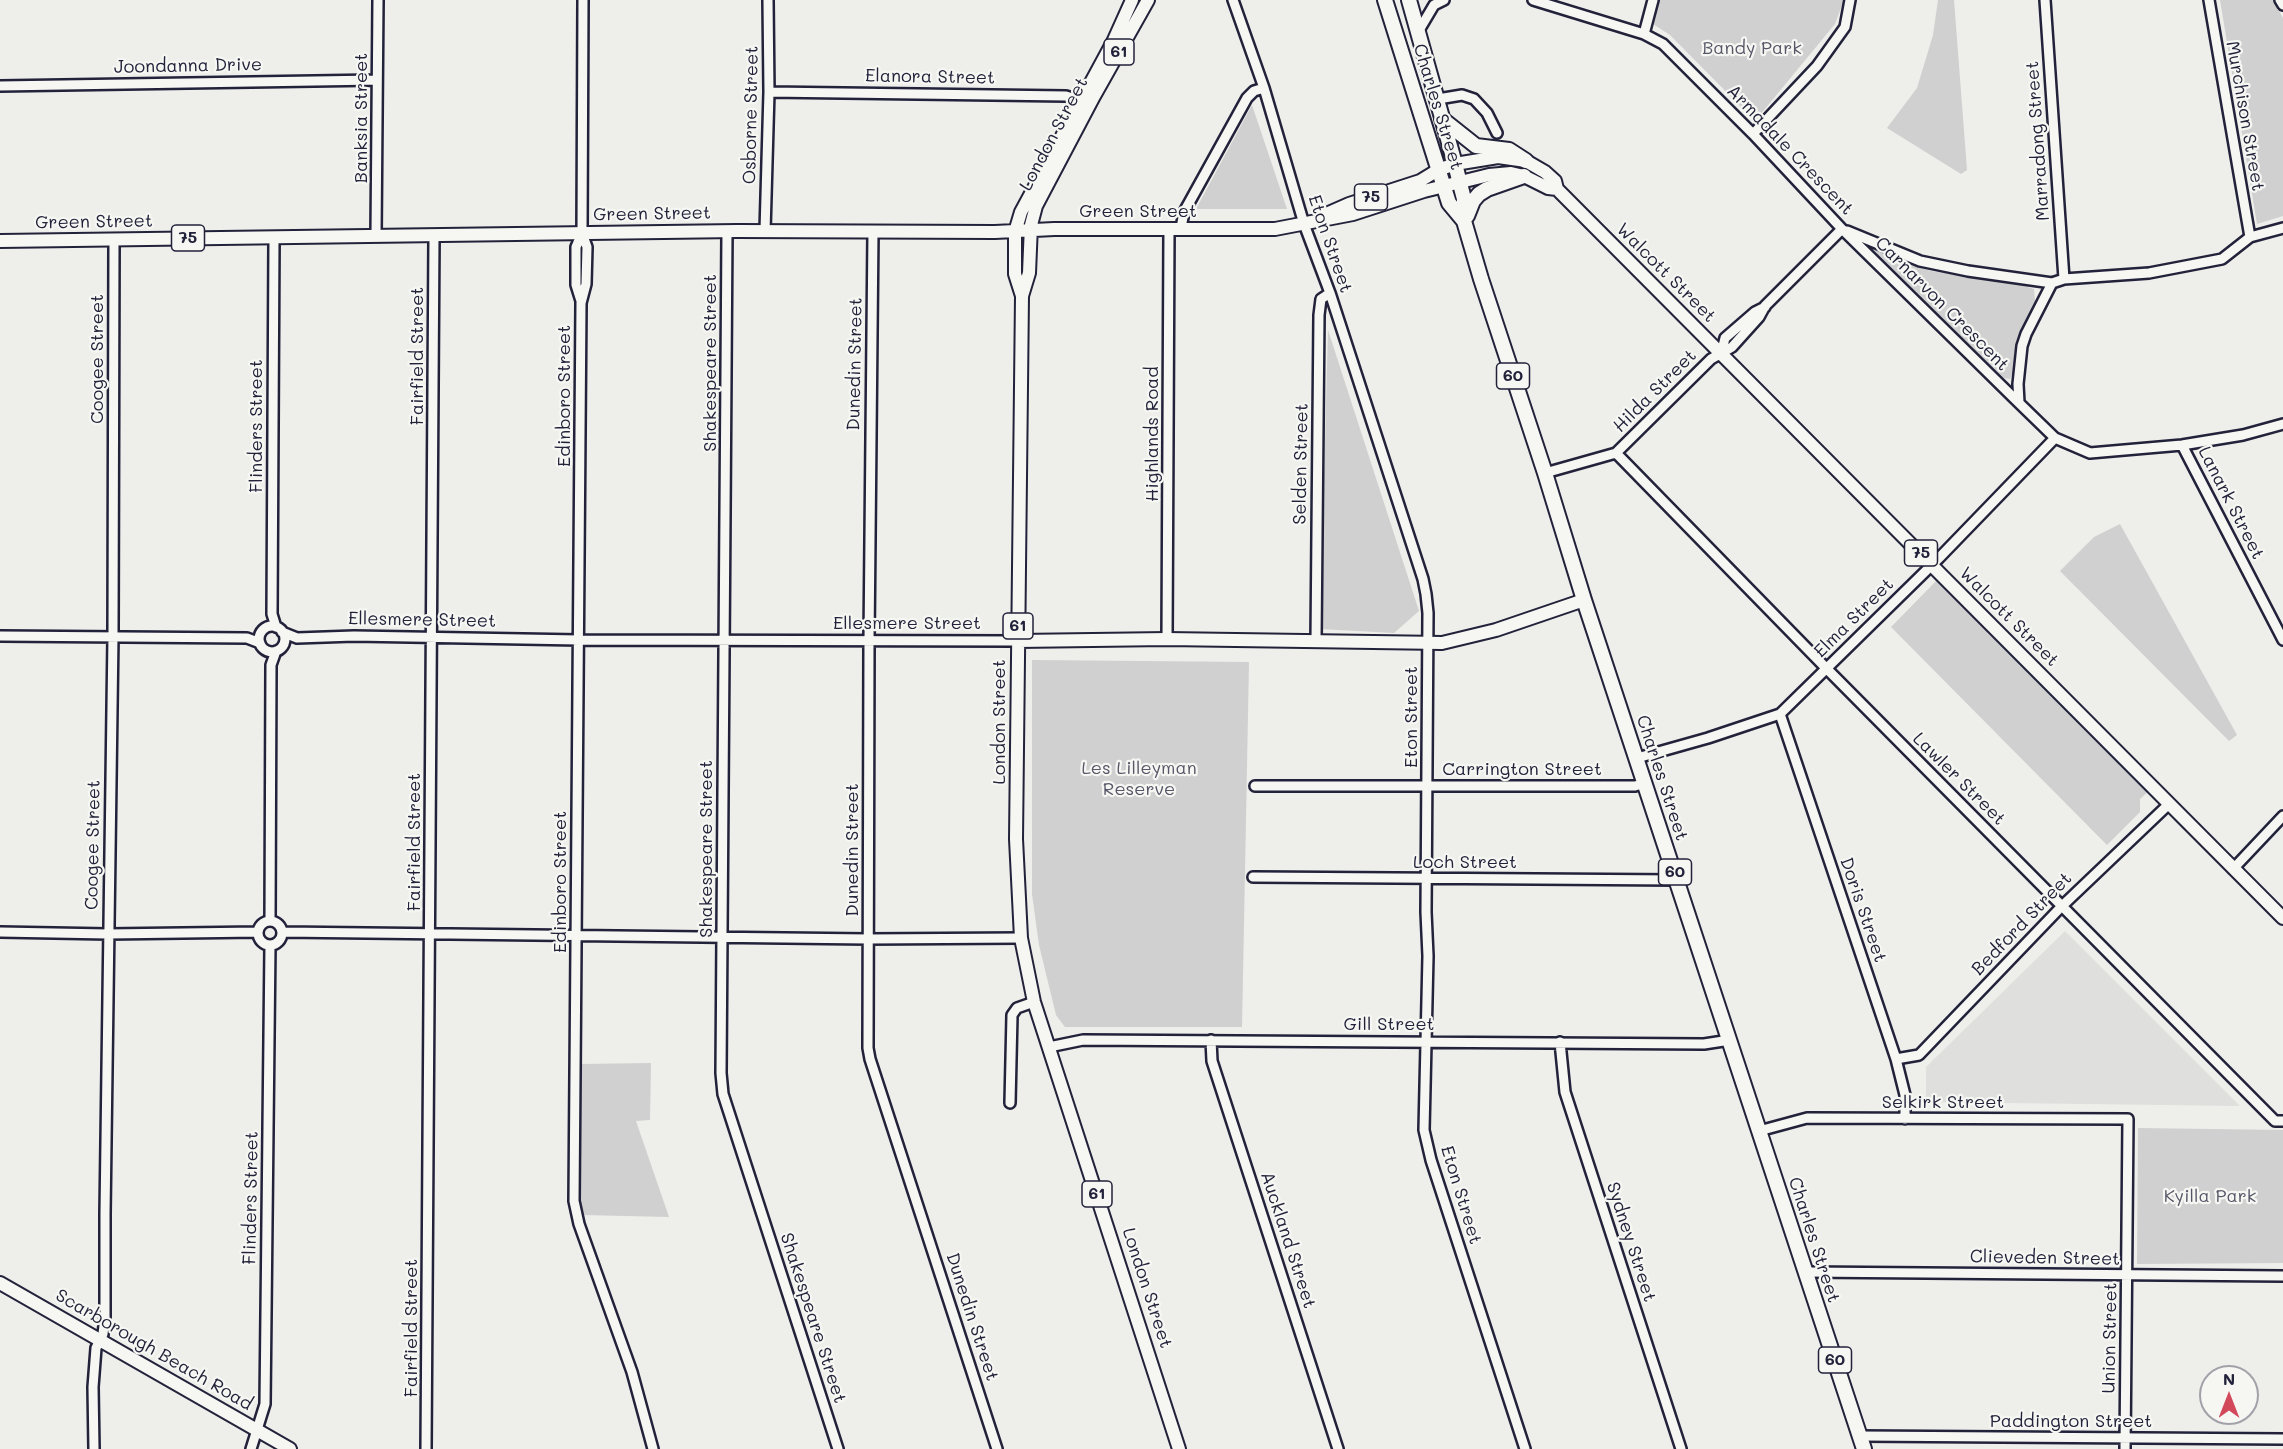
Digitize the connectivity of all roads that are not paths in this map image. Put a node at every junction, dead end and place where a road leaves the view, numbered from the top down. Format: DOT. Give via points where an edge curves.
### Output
graph roads {
  1 [pos="378,0"];
  2 [pos="583,0"];
  3 [pos="768,0"];
  4 [pos="1132,0"];
  5 [pos="1148,0"];
  6 [pos="1233,0"];
  7 [pos="1387,0"];
  8 [pos="1409,0"];
  9 [pos="1444,0"];
  10 [pos="1533,0"];
  11 [pos="1653,0"];
  12 [pos="1850,0"];
  13 [pos="2045,0"];
  14 [pos="2209,0"];
  15 [pos="2280,0"];
  16 [pos="2283,5"];
  17 [pos="1418,32"];
  18 [pos="1644,34"];
  19 [pos="377,80"];
  20 [pos="0,86"];
  21 [pos="1264,88"];
  22 [pos="769,92"];
  23 [pos="1438,99"];
  24 [pos="1086,102"];
  25 [pos="1442,119"];
  26 [pos="1497,133"];
  27 [pos="1753,134"];
  28 [pos="1526,161"];
  29 [pos="1455,164"];
  30 [pos="1438,170"];
  31 [pos="1524,176"];
  32 [pos="1460,181"];
  33 [pos="1443,186"];
  34 [pos="1557,189"];
  35 [pos="1464,221"];
  36 [pos="1304,224"];
  37 [pos="2283,228"];
  38 [pos="1175,229"];
  39 [pos="1842,229"];
  40 [pos="765,231"];
  41 [pos="873,231"];
  42 [pos="727,232"];
  43 [pos="1015,232"];
  44 [pos="1030,232"];
  45 [pos="582,233"];
  46 [pos="376,236"];
  47 [pos="434,236"];
  48 [pos="2250,237"];
  49 [pos="274,238"];
  50 [pos="114,239"];
  51 [pos="0,241"];
  52 [pos="2064,279"];
  53 [pos="2052,283"];
  54 [pos="1330,293"];
  55 [pos="1022,296"];
  56 [pos="1721,354"];
  57 [pos="2019,404"];
  58 [pos="2283,424"];
  59 [pos="2055,438"];
  60 [pos="2182,445"];
  61 [pos="1616,453"];
  62 [pos="1545,473"];
  63 [pos="1932,565"];
  64 [pos="1584,600"];
  65 [pos="268,635"];
  66 [pos="0,636"];
  67 [pos="113,636"];
  68 [pos="297,638"];
  69 [pos="432,638"];
  70 [pos="1167,639"];
  71 [pos="579,640"];
  72 [pos="724,640"];
  73 [pos="1017,640"];
  74 [pos="1316,640"];
  75 [pos="2283,640"];
  76 [pos="869,641"];
  77 [pos="1427,643"];
  78 [pos="280,648"];
  79 [pos="271,665"];
  80 [pos="1826,668"];
  81 [pos="1780,714"];
  82 [pos="1637,758"];
  83 [pos="1645,783"];
  84 [pos="1427,785"];
  85 [pos="1255,786"];
  86 [pos="2169,804"];
  87 [pos="2283,816"];
  88 [pos="2233,869"];
  89 [pos="1253,878"];
  90 [pos="1426,879"];
  91 [pos="1677,880"];
  92 [pos="2061,907"];
  93 [pos="2283,918"];
  94 [pos="270,921"];
  95 [pos="0,932"];
  96 [pos="258,932"];
  97 [pos="282,932"];
  98 [pos="431,933"];
  99 [pos="108,934"];
  100 [pos="576,936"];
  101 [pos="722,937"];
  102 [pos="1022,938"];
  103 [pos="868,939"];
  104 [pos="270,945"];
  105 [pos="1034,1002"];
  106 [pos="1211,1040"];
  107 [pos="1730,1040"];
  108 [pos="1425,1041"];
  109 [pos="1560,1042"];
  110 [pos="1050,1047"];
  111 [pos="1896,1059"];
  112 [pos="1010,1103"];
  113 [pos="1905,1119"];
  114 [pos="2128,1119"];
  115 [pos="2283,1121"];
  116 [pos="1759,1131"];
  117 [pos="1806,1272"];
  118 [pos="2127,1276"];
  119 [pos="2283,1276"];
  120 [pos="0,1283"];
  121 [pos="100,1340"];
  122 [pos="257,1430"];
  123 [pos="2125,1438"];
  124 [pos="2283,1438"];
  125 [pos="1862,1442"];
  126 [pos="94,1449"];
  127 [pos="250,1449"];
  128 [pos="290,1449"];
  129 [pos="426,1449"];
  130 [pos="653,1449"];
  131 [pos="838,1449"];
  132 [pos="997,1449"];
  133 [pos="1179,1449"];
  134 [pos="1338,1449"];
  135 [pos="1525,1449"];
  136 [pos="1681,1449"];
  137 [pos="2125,1449"];
  1 -- 19 [label="street, Banksia Street"];
  2 -- 45 [label="street, Edinboro Street"];
  3 -- 22 [label="street, Osborne Street"];
  4 -- 24 [label="main road, London Street / 61"];
  5 -- 24 [label="main road, London Street / 61"];
  6 -- 21 [label="street, Eton Street"];
  7 -- 30 [label="highway, Charles Street / 60"];
  8 -- 17 [label="highway, Charles Street / 60"];
  9 -- 17 [label="street" via="1434,5"];
  10 -- 18 [label="street, Armadale Crescent"];
  11 -- 18 [label="street"];
  12 -- 27 [label="street" via="1845,27 1817,66"];
  13 -- 52 [label="street, Marradong Street"];
  14 -- 48 [label="street, Murchison Street"];
  15 -- 16 [label="street"];
  17 -- 23 [label="highway, Charles Street / 60"];
  18 -- 27 [label="street, Armadale Crescent" via="1663,44"];
  19 -- 20 [label="street, Joondanna Drive"];
  19 -- 46 [label="street, Banksia Street"];
  21 -- 36 [label="street, Eton Street"];
  21 -- 38 [label="street, Highlands Road" via="1247,98"];
  22 -- 24 [label="street, Elanora Street" via="1066,96"];
  22 -- 40 [label="street, Osborne Street"];
  23 -- 25 [label="highway, Charles Street / 60"];
  23 -- 26 [label="street" via="1462,95 1474,99"];
  24 -- 43 [label="main road, London Street / 61" via="1028,196"];
  24 -- 44 [label="main road, London Street / 61" via="1036,206"];
  25 -- 28 [label="highway" via="1476,146 1509,150"];
  25 -- 29 [label="highway, Charles Street / 60"];
  27 -- 39 [label="street, Armadale Crescent"];
  28 -- 29 [label="main road, Walcott Street / 75" via="1498,157"];
  28 -- 34 [label="main road, Walcott Street / 75" via="1555,181"];
  29 -- 30 [label="main road, Walcott Street / 75"];
  29 -- 32 [label="highway, Charles Street / 60"];
  30 -- 33 [label="highway, Charles Street / 60"];
  30 -- 36 [label="main road, Green Street / 75" via="1420,181 1349,204"];
  31 -- 32 [label="main road, Walcott Street / 75" via="1500,173"];
  31 -- 34 [label="main road, Walcott Street / 75"];
  31 -- 35 [label="highway" via="1479,194"];
  32 -- 33 [label="main road, Walcott Street / 75"];
  32 -- 35 [label="highway, Charles Street / 60"];
  33 -- 35 [label="highway, Charles Street / 60" via="1449,203"];
  33 -- 36 [label="main road, Green Street / 75" via="1353,214"];
  34 -- 56 [label="main road, Walcott Street / 75"];
  35 -- 62 [label="highway, Charles Street / 60"];
  36 -- 38 [label="main road, Green Street / 75" via="1275,229"];
  36 -- 54 [label="street, Eton Street"];
  37 -- 48 [label="street, Armadale Crescent"];
  38 -- 44 [label="main road, Green Street / 75"];
  38 -- 70 [label="street, Highlands Road"];
  39 -- 53 [label="street, Armadale Crescent" via="1920,261"];
  39 -- 56 [label="street, Hilda Street" via="1765,306 1725,339"];
  39 -- 57 [label="street, Carnarvon Crescent"];
  40 -- 41 [label="main road, Green Street / 75"];
  40 -- 42 [label="main road, Green Street / 75"];
  41 -- 43 [label="main road, Green Street / 75"];
  41 -- 76 [label="street, Dunedin Street"];
  42 -- 45 [label="main road, Green Street / 75"];
  42 -- 72 [label="street, Shakespeare Street"];
  43 -- 44 [label="main road, Green Street / 75"];
  43 -- 55 [label="main road, London Street / 61" via="1015,274"];
  44 -- 55 [label="main road, London Street / 61" via="1029,273"];
  45 -- 47 [label="main road, Green Street / 75"];
  45 -- 71 [label="street, Edinboro Street" via="576,247 576,285 581,303"];
  46 -- 47 [label="main road, Green Street / 75"];
  46 -- 49 [label="main road, Green Street / 75"];
  47 -- 69 [label="street, Fairfield Street"];
  48 -- 52 [label="street, Armadale Crescent" via="2222,259 2149,273"];
  49 -- 50 [label="main road, Green Street / 75"];
  49 -- 65 [label="street, Flinders Street" via="272,614"];
  50 -- 51 [label="main road, Green Street / 75"];
  50 -- 67 [label="street, Coogee Street"];
  52 -- 53 [label="street, Armadale Crescent"];
  53 -- 57 [label="street, Carnarvon Crescent" via="2022,346"];
  54 -- 74 [label="street, Selden Street" via="1321,299 1319,315"];
  54 -- 77 [label="street, Eton Street" via="1423,579"];
  55 -- 73 [label="main road, London Street / 61"];
  56 -- 61 [label="street, Hilda Street" via="1711,359"];
  56 -- 63 [label="main road, Walcott Street / 75"];
  57 -- 59 [label="street, Carnarvon Crescent"];
  58 -- 60 [label="street, Carnarvon Crescent"];
  59 -- 60 [label="street, Carnarvon Crescent" via="2090,453"];
  59 -- 63 [label="street, Elma Street"];
  60 -- 75 [label="street, Lanark Street"];
  61 -- 62 [label="street, Hilda Street"];
  61 -- 80 [label="street, Lawler Street"];
  62 -- 64 [label="highway, Charles Street / 60"];
  63 -- 80 [label="street, Elma Street"];
  63 -- 86 [label="main road, Walcott Street / 75"];
  64 -- 77 [label="main road, Ellesmere Street" via="1485,633 1452,642"];
  64 -- 82 [label="highway, Charles Street / 60"];
  65 -- 67 [label="street"];
  65 -- 68 [label="street, Ellesmere Street"];
  65 -- 78 [label="street" via="268,651"];
  65 -- 78 [label="street" via="285,638"];
  65 -- 79 [label="street"];
  66 -- 67 [label="street"];
  67 -- 99 [label="street, Coogee Street"];
  68 -- 69 [label="street, Ellesmere Street"];
  68 -- 78 [label="street, Ellesmere Street"];
  69 -- 71 [label="street, Ellesmere Street"];
  69 -- 98 [label="street, Fairfield Street"];
  70 -- 73 [label="main road, Ellesmere Street"];
  70 -- 74 [label="main road, Ellesmere Street"];
  71 -- 72 [label="street, Ellesmere Street"];
  71 -- 100 [label="street, Edinboro Street"];
  72 -- 76 [label="street, Ellesmere Street"];
  72 -- 101 [label="street, Shakespeare Street"];
  73 -- 76 [label="street, Ellesmere Street"];
  73 -- 102 [label="main road, London Street / 61" via="1016,839"];
  74 -- 77 [label="main road, Ellesmere Street"];
  76 -- 103 [label="street, Dunedin Street"];
  77 -- 84 [label="street, Eton Street"];
  78 -- 79 [label="street"];
  79 -- 94 [label="street"];
  80 -- 81 [label="street, Elma Street"];
  80 -- 92 [label="street, Lawler Street"];
  81 -- 82 [label="street, Elma Street"];
  81 -- 111 [label="street, Doris Street"];
  82 -- 83 [label="highway, Charles Street / 60"];
  83 -- 84 [label="street, Carrington Street"];
  83 -- 91 [label="highway, Charles Street / 60"];
  84 -- 85 [label="street, Carrington Street"];
  84 -- 90 [label="street, Eton Street"];
  86 -- 88 [label="main road, Walcott Street / 75"];
  86 -- 92 [label="street, Bedford Street"];
  87 -- 88 [label="street"];
  88 -- 93 [label="main road, Walcott Street / 75"];
  89 -- 90 [label="street, Loch Street"];
  90 -- 91 [label="street, Loch Street"];
  90 -- 108 [label="street, Eton Street"];
  91 -- 107 [label="highway, Charles Street / 60"];
  92 -- 111 [label="street, Bedford Street" via="1918,1055"];
  92 -- 115 [label="street, Lawler Street" via="2275,1121"];
  94 -- 96 [label="street"];
  94 -- 97 [label="street" via="279,924"];
  95 -- 99 [label="street"];
  96 -- 99 [label="street"];
  96 -- 104 [label="street" via="261,940"];
  97 -- 98 [label="street"];
  97 -- 104 [label="street" via="280,941"];
  98 -- 100 [label="street"];
  98 -- 129 [label="street, Fairfield Street"];
  99 -- 121 [label="street, Coogee Street" via="105,1317"];
  100 -- 101 [label="street"];
  100 -- 130 [label="street, Edinboro Street" via="574,1201 632,1372"];
  101 -- 103 [label="street"];
  101 -- 131 [label="street, Shakespeare Street" via="723,1094"];
  102 -- 103 [label="street"];
  102 -- 105 [label="main road, London Street / 61"];
  103 -- 132 [label="street, Dunedin Street" via="870,1059"];
  104 -- 122 [label="street, Flinders Street" via="265,1404"];
  105 -- 110 [label="main road, London Street / 61"];
  105 -- 112 [label="street" via="1017,1008 1012,1015"];
  106 -- 108 [label="street, Gill Street"];
  106 -- 110 [label="street, Gill Street" via="1083,1040"];
  106 -- 134 [label="street, Auckland Street" via="1212,1061"];
  107 -- 109 [label="street, Gill Street" via="1704,1044"];
  107 -- 116 [label="highway, Charles Street / 60"];
  108 -- 109 [label="street, Gill Street"];
  108 -- 135 [label="street, Eton Street" via="1424,1130 1431,1160"];
  109 -- 136 [label="street, Sydney Street" via="1565,1092"];
  110 -- 133 [label="main road, London Street / 61"];
  111 -- 113 [label="street, Doris Street" via="1905,1095"];
  113 -- 114 [label="street, Selkirk Street"];
  113 -- 116 [label="street, Selkirk Street" via="1807,1118"];
  114 -- 118 [label="street, Union Street"];
  116 -- 117 [label="highway, Charles Street / 60"];
  117 -- 118 [label="street, Clieveden Street"];
  117 -- 125 [label="highway, Charles Street / 60"];
  118 -- 119 [label="street, Clieveden Street"];
  118 -- 123 [label="street, Union Street"];
  120 -- 121 [label="main road, Scarborough Beach Road"];
  121 -- 122 [label="main road, Scarborough Beach Road"];
  121 -- 126 [label="street, Coogee Street" via="93,1386"];
  122 -- 127 [label="street, Flinders Street"];
  122 -- 128 [label="main road, Scarborough Beach Road"];
  123 -- 124 [label="street, Paddington Street"];
  123 -- 125 [label="street, Paddington Street"];
  123 -- 137 [label="street, Union Street"];
}
